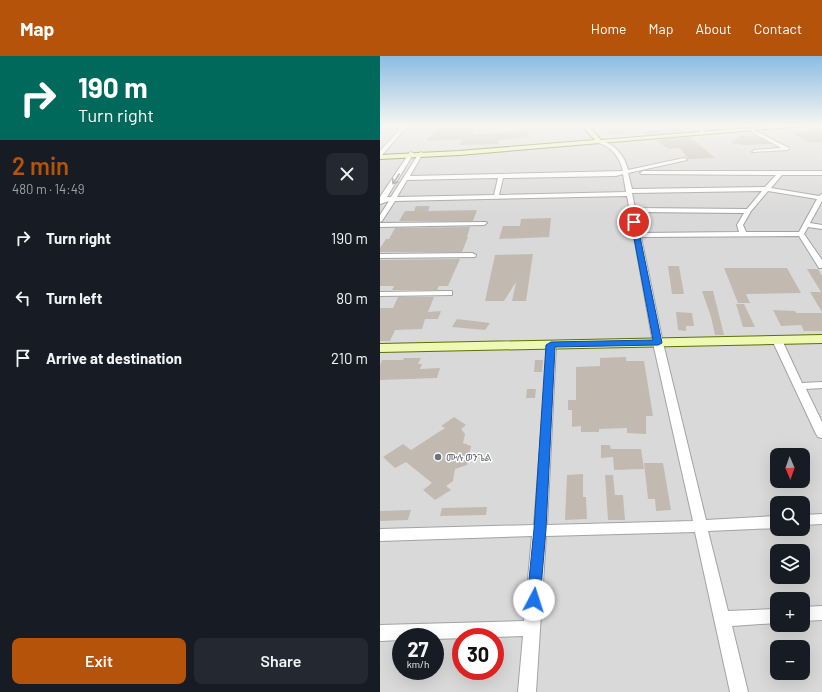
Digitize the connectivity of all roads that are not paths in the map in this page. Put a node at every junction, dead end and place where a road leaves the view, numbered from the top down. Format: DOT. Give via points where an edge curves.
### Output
graph roads {
  1 [pos="420,154"];
  2 [pos="380,155"];
  3 [pos="412,155"];
  4 [pos="620,155"];
  5 [pos="684,160"];
  6 [pos="781,172"];
  7 [pos="625,173"];
  8 [pos="822,173"];
  9 [pos="501,176"];
  10 [pos="406,178"];
  11 [pos="768,190"];
  12 [pos="629,192"];
  13 [pos="496,197"];
  14 [pos="821,197"];
  15 [pos="393,199"];
  16 [pos="381,201"];
  17 [pos="632,210"];
  18 [pos="747,211"];
  19 [pos="380,220"];
  20 [pos="484,223"];
  21 [pos="380,225"];
  22 [pos="807,225"];
  23 [pos="822,227"];
  24 [pos="743,234"];
  25 [pos="801,234"];
  26 [pos="636,235"];
  27 [pos="472,255"];
  28 [pos="380,256"];
  29 [pos="822,266"];
  30 [pos="449,293"];
  31 [pos="380,294"];
  32 [pos="822,339"];
  33 [pos="777,340"];
  34 [pos="658,343"];
  35 [pos="551,345"];
  36 [pos="380,348"];
  37 [pos="822,385"];
  38 [pos="799,386"];
  39 [pos="822,434"];
  40 [pos="822,519"];
  41 [pos="810,520"];
  42 [pos="770,522"];
  43 [pos="702,526"];
  44 [pos="540,529"];
  45 [pos="380,535"];
  46 [pos="822,613"];
  47 [pos="810,614"];
  48 [pos="770,616"];
  49 [pos="723,619"];
  50 [pos="531,628"];
  51 [pos="380,633"];
  52 [pos="528,692"];
  53 [pos="739,692"];
  1 -- 10 [label="street"];
  2 -- 3 [label="main road"];
  3 -- 16 [label="street, one-way"];
  4 -- 7 [label="street"];
  5 -- 7 [label="street"];
  6 -- 7 [label="street"];
  6 -- 8 [label="street"];
  6 -- 11 [label="street"];
  7 -- 9 [label="street"];
  7 -- 12 [label="street"];
  9 -- 10 [label="street"];
  9 -- 13 [label="street"];
  10 -- 15 [label="street"];
  11 -- 12 [label="street"];
  11 -- 14 [label="street"];
  11 -- 18 [label="street"];
  12 -- 13 [label="street"];
  12 -- 17 [label="street"];
  13 -- 15 [label="street"];
  14 -- 22 [label="street"];
  15 -- 16 [label="street"];
  15 -- 19 [label="street"];
  17 -- 18 [label="street"];
  17 -- 26 [label="street"];
  18 -- 24 [label="street" via="740,225"];
  20 -- 21 [label="street"];
  22 -- 23 [label="street"];
  22 -- 25 [label="street"];
  24 -- 25 [label="street"];
  24 -- 26 [label="street"];
  25 -- 29 [label="street"];
  26 -- 34 [label="street"];
  27 -- 28 [label="street"];
  30 -- 31 [label="street"];
  32 -- 33 [label="main road"];
  33 -- 34 [label="main road"];
  33 -- 38 [label="street"];
  34 -- 35 [label="main road"];
  34 -- 43 [label="street"];
  35 -- 36 [label="main road"];
  35 -- 44 [label="street"];
  37 -- 38 [label="street"];
  38 -- 39 [label="street"];
  40 -- 41 [label="street"];
  42 -- 43 [label="street"];
  43 -- 44 [label="street"];
  43 -- 49 [label="street"];
  44 -- 45 [label="street"];
  44 -- 50 [label="street"];
  46 -- 47 [label="street"];
  48 -- 49 [label="street"];
  49 -- 53 [label="street"];
  50 -- 51 [label="street"];
  50 -- 52 [label="street"];
}
